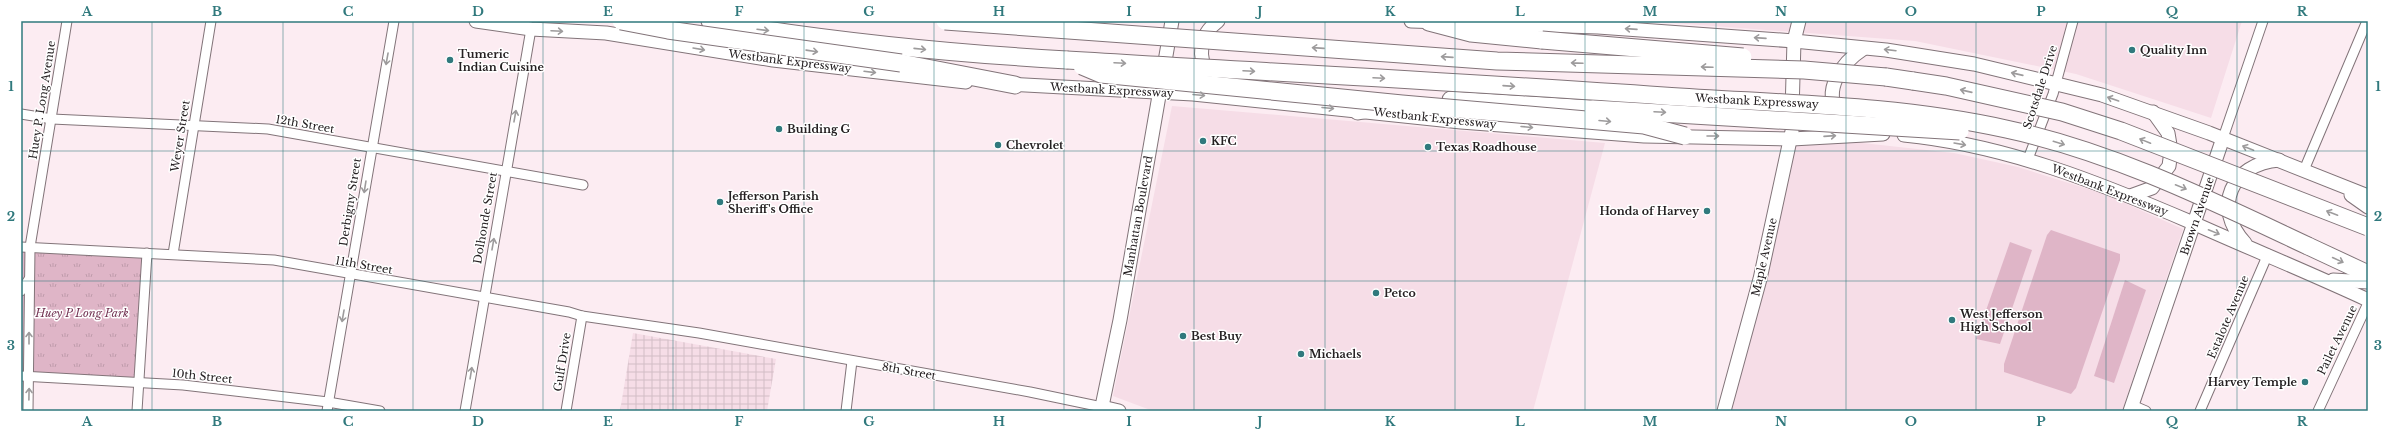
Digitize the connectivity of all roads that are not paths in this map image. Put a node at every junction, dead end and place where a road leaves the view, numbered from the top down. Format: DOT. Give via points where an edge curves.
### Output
graph roads {
  1 [pos="67,21"];
  2 [pos="211,21"];
  3 [pos="394,21"];
  4 [pos="476,21"];
  5 [pos="621,21"];
  6 [pos="646,21"];
  7 [pos="710,21"];
  8 [pos="945,21"];
  9 [pos="1172,21"];
  10 [pos="1218,21"];
  11 [pos="1411,21"];
  12 [pos="1799,21"];
  13 [pos="2073,21"];
  14 [pos="2263,21"];
  15 [pos="2367,21"];
  16 [pos="1429,22"];
  17 [pos="533,25"];
  18 [pos="1512,28"];
  19 [pos="1794,41"];
  20 [pos="671,44"];
  21 [pos="1863,49"];
  22 [pos="1067,60"];
  23 [pos="1886,77"];
  24 [pos="2055,83"];
  25 [pos="1015,85"];
  26 [pos="1160,93"];
  27 [pos="1225,98"];
  28 [pos="1358,111"];
  29 [pos="2153,112"];
  30 [pos="21,114"];
  31 [pos="52,118"];
  32 [pos="194,126"];
  33 [pos="2008,129"];
  34 [pos="1863,134"];
  35 [pos="1685,136"];
  36 [pos="2223,138"];
  37 [pos="1792,139"];
  38 [pos="371,147"];
  39 [pos="2028,159"];
  40 [pos="2279,160"];
  41 [pos="2304,170"];
  42 [pos="505,171"];
  43 [pos="582,185"];
  44 [pos="2336,185"];
  45 [pos="2130,196"];
  46 [pos="2368,196"];
  47 [pos="2368,207"];
  48 [pos="2194,224"];
  49 [pos="2368,227"];
  50 [pos="2247,245"];
  51 [pos="26,247"];
  52 [pos="147,253"];
  53 [pos="173,254"];
  54 [pos="2268,254"];
  55 [pos="2368,274"];
  56 [pos="351,275"];
  57 [pos="29,279"];
  58 [pos="2323,279"];
  59 [pos="2368,282"];
  60 [pos="21,291"];
  61 [pos="484,298"];
  62 [pos="2368,301"];
  63 [pos="582,316"];
  64 [pos="699,333"];
  65 [pos="852,361"];
  66 [pos="25,377"];
  67 [pos="138,383"];
  68 [pos="328,406"];
  69 [pos="2131,408"];
  70 [pos="1101,409"];
  71 [pos="28,411"];
  72 [pos="137,411"];
  73 [pos="380,411"];
  74 [pos="465,411"];
  75 [pos="566,411"];
  76 [pos="846,411"];
  77 [pos="1119,411"];
  78 [pos="1724,411"];
  79 [pos="2146,411"];
  80 [pos="2200,411"];
  81 [pos="2318,411"];
  1 -- 31 [label="street, Huey P. Long Avenue"];
  2 -- 32 [label="street, Weyer Street"];
  3 -- 38 [label="street, Derbigny Street, one-way"];
  4 -- 17 [label="main road, Westbank Expressway"];
  5 -- 25 [label="highway, one-way, bridge" via="901,64"];
  6 -- 20 [label="main road"];
  7 -- 22 [label="highway, Westbank Expressway, one-way" via="955,53"];
  23 -- 8 [label="highway, one-way, bridge" via="1804,70 1497,61"];
  9 -- 26 [label="main road, Manhattan Boulevard"];
  10 -- 27 [label="main road" via="1205,35 1201,55 1206,71"];
  11 -- 16 [label="main road"];
  12 -- 19 [label="main road, Maple Avenue"];
  13 -- 24 [label="street, Scotsdale Drive"];
  14 -- 36 [label="street, Brown Avenue"];
  15 -- 41 [label="street"];
  16 -- 18 [label="highway" via="1471,33"];
  17 -- 20 [label="main road, Westbank Expressway, one-way" via="606,33"];
  42 -- 17 [label="street, Dolhonde Street, one-way"];
  19 -- 18 [label="main road, one-way" via="1598,27"];
  18 -- 23 [label="highway, bridge" via="1838,66"];
  19 -- 21 [label="main road"];
  19 -- 37 [label="main road, Maple Avenue"];
  20 -- 25 [label="main road, Westbank Expressway, one-way" via="778,61 948,81"];
  24 -- 21 [label="main road, one-way" via="1974,64 1886,50"];
  21 -- 34 [label="main road" via="1852,57 1835,78 1833,90 1835,110 1843,120"];
  22 -- 33 [label="highway, Westbank Expressway, one-way, bridge" via="1839,105 1923,114"];
  22 -- 35 [label="highway, one-way, bridge" via="1101,74 1402,104 1644,124"];
  49 -- 23 [label="highway, one-way, bridge" via="2121,131 2062,112 1946,86"];
  29 -- 24 [label="main road, one-way"];
  24 -- 39 [label="street, Scotsdale Drive"];
  25 -- 26 [label="main road, Westbank Expressway"];
  26 -- 27 [label="main road, Westbank Expressway, one-way"];
  26 -- 70 [label="main road, Manhattan Boulevard" via="1120,320"];
  27 -- 28 [label="main road, Westbank Expressway, one-way"];
  28 -- 33 [label="highway, one-way, bridge" via="1430,99 1939,128 1981,134"];
  28 -- 35 [label="main road, Westbank Expressway, one-way" via="1461,122"];
  29 -- 36 [label="main road"];
  29 -- 45 [label="main road" via="2168,133 2171,151 2169,166 2152,188"];
  30 -- 31 [label="street, 12th Street"];
  31 -- 32 [label="street, 12th Street"];
  31 -- 51 [label="street, Huey P. Long Avenue"];
  32 -- 38 [label="street, 12th Street" via="268,129"];
  32 -- 53 [label="street, Weyer Street"];
  33 -- 55 [label="highway, Westbank Expressway, one-way, bridge" via="2051,140 2132,167 2191,191"];
  37 -- 34 [label="main road, Westbank Expressway, one-way"];
  34 -- 39 [label="main road, Westbank Expressway, one-way" via="1920,137"];
  35 -- 37 [label="main road, Westbank Expressway, one-way"];
  40 -- 36 [label="main road, one-way"];
  36 -- 48 [label="main road, Brown Avenue"];
  37 -- 78 [label="main road, Maple Avenue" via="1780,182 1760,279"];
  38 -- 42 [label="street, 12th Street"];
  38 -- 56 [label="street, Derbigny Street, one-way"];
  39 -- 45 [label="main road, Westbank Expressway" via="2087,178"];
  40 -- 41 [label="main road"];
  40 -- 50 [label="main road" via="2256,164 2244,172 2236,183 2229,202 2228,214 2233,227"];
  41 -- 44 [label="main road"];
  42 -- 43 [label="street, 12th Street"];
  61 -- 42 [label="street, Dolhonde Street, one-way"];
  44 -- 46 [label="main road"];
  44 -- 47 [label="main road"];
  45 -- 48 [label="main road, Westbank Expressway"];
  48 -- 50 [label="main road, Westbank Expressway, one-way"];
  48 -- 69 [label="main road, Brown Avenue"];
  50 -- 54 [label="main road, Westbank Expressway"];
  51 -- 52 [label="street, 11th Street"];
  51 -- 57 [label="street, Huey P. Long Avenue"];
  52 -- 53 [label="street, 11th Street"];
  52 -- 67 [label="street"];
  53 -- 56 [label="street, 11th Street" via="274,260"];
  54 -- 58 [label="main road, Westbank Expressway"];
  54 -- 80 [label="street, Estalote Avenue"];
  56 -- 61 [label="street, 11th Street"];
  56 -- 68 [label="street, Derbigny Street, one-way"];
  57 -- 60 [label="street"];
  66 -- 57 [label="street, Huey P. Long Avenue, one-way"];
  58 -- 59 [label="main road"];
  58 -- 62 [label="main road, Westbank Expressway"];
  61 -- 63 [label="street, 11th Street"];
  74 -- 61 [label="street, Dolhonde Street, one-way"];
  62 -- 81 [label="street, Pailet Avenue"];
  63 -- 64 [label="street, 11th Street"];
  63 -- 75 [label="street, Gulf Drive"];
  64 -- 65 [label="street, 8th Street"];
  65 -- 70 [label="street, 8th Street" via="1030,392"];
  65 -- 76 [label="street"];
  66 -- 67 [label="street, 10th Street"];
  71 -- 66 [label="street, Huey P. Long Avenue, one-way"];
  67 -- 68 [label="street, 10th Street" via="183,385"];
  67 -- 72 [label="street"];
  68 -- 73 [label="street, 10th Street"];
  69 -- 79 [label="street"];
  70 -- 77 [label="main road, 8th Street"];
}
